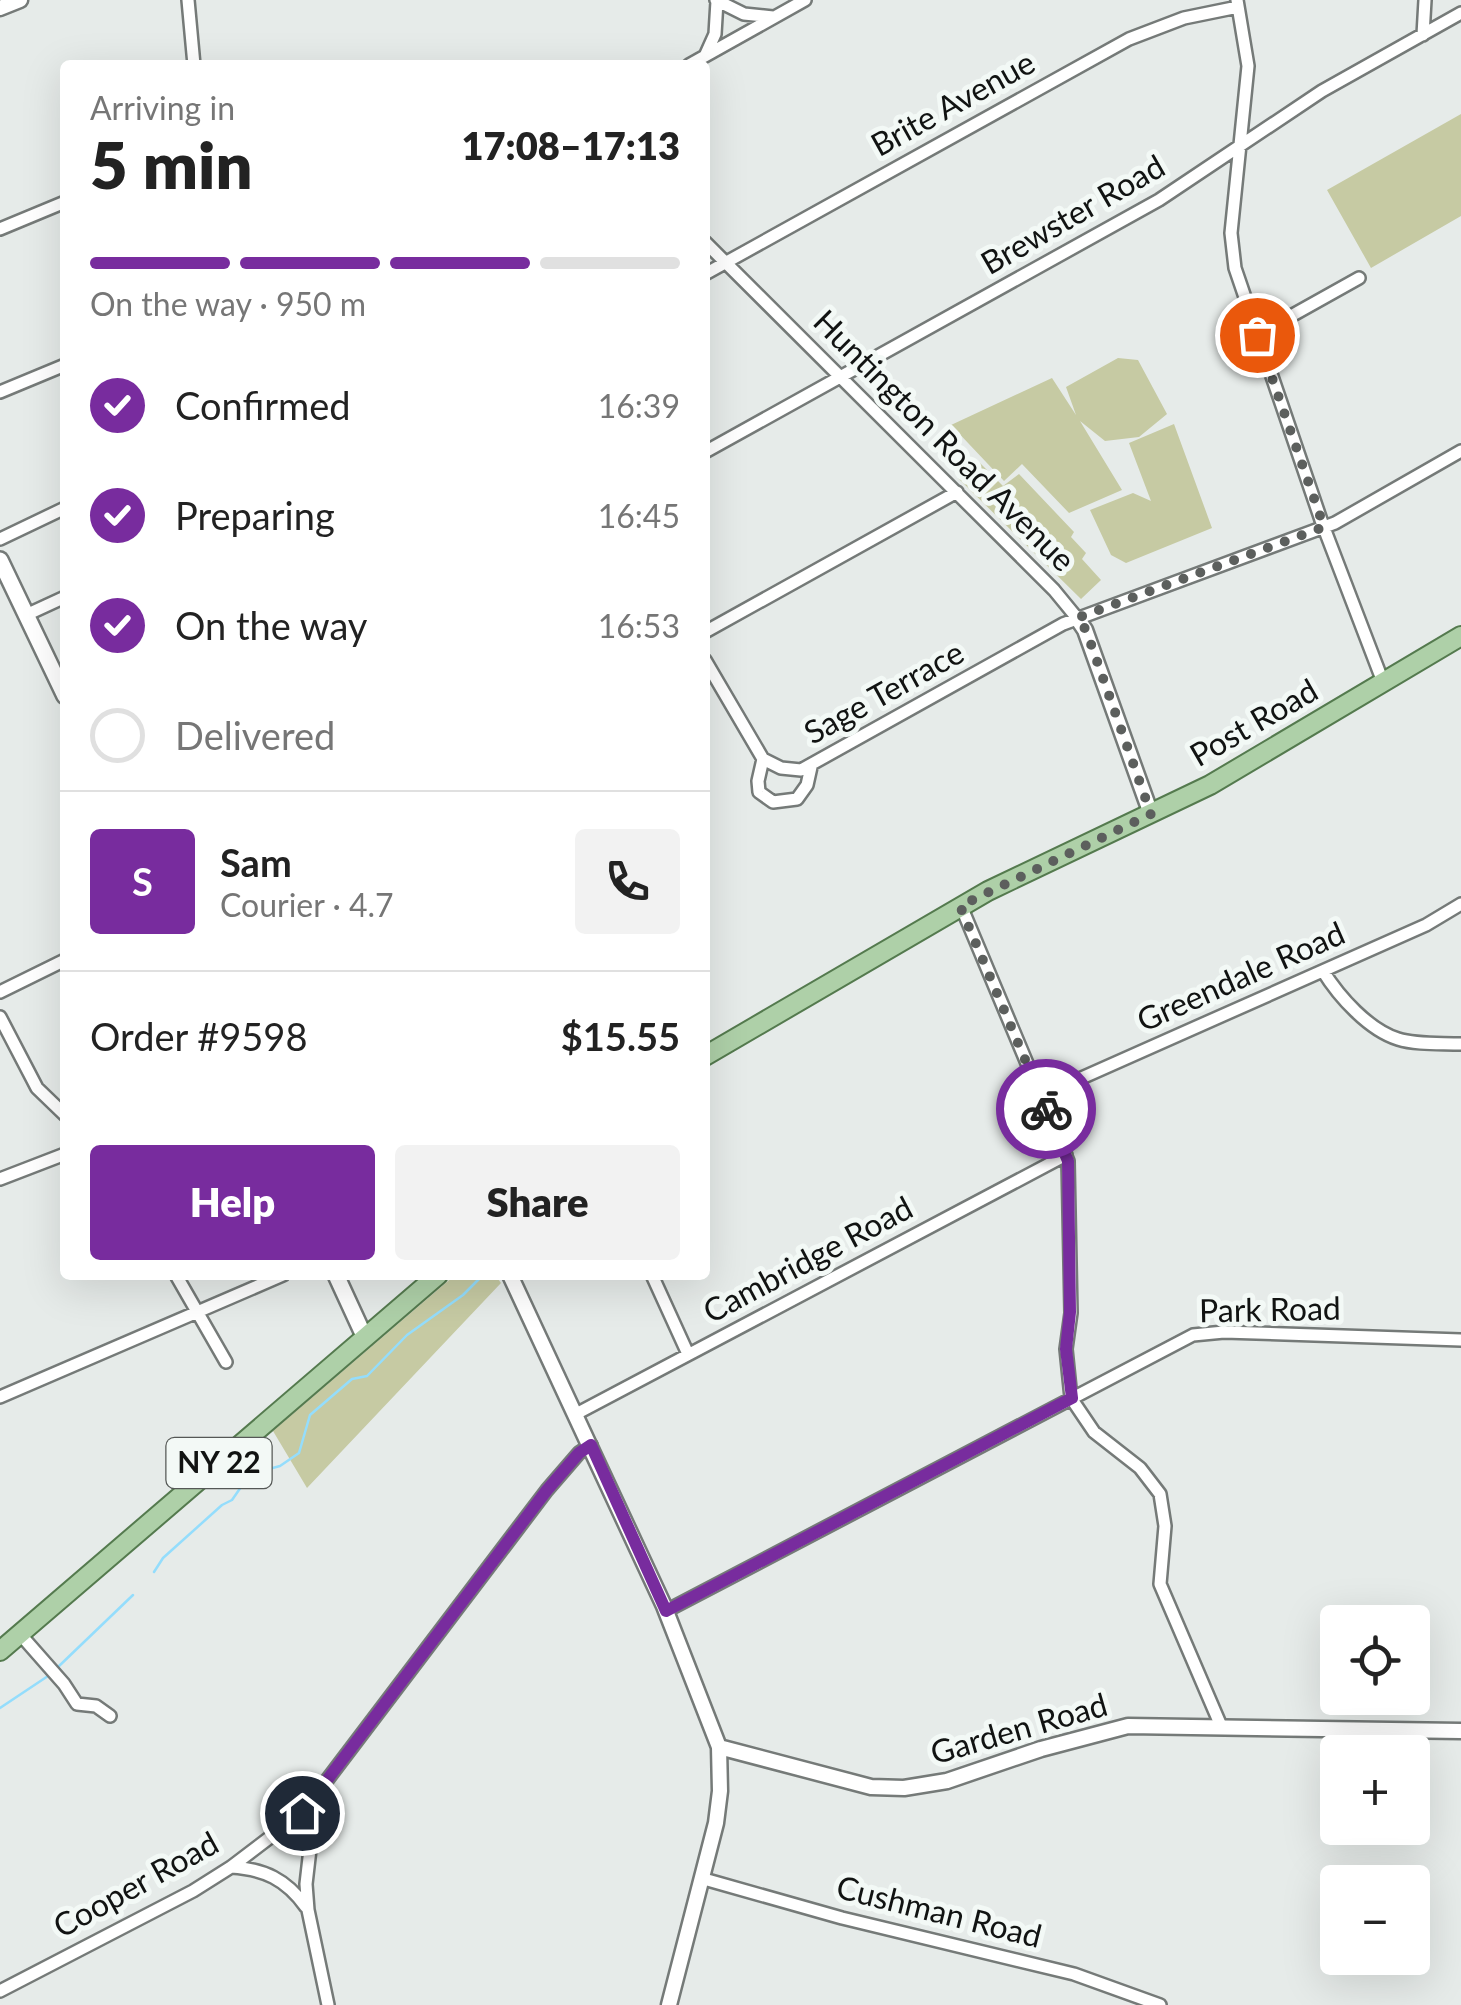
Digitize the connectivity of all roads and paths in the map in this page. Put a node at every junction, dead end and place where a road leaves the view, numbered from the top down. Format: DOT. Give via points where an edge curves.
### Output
graph roads {
  1 [pos="20,0"];
  2 [pos="188,0"];
  3 [pos="717,0"];
  4 [pos="806,0"];
  5 [pos="1426,0"];
  6 [pos="1237,4"];
  7 [pos="0,8"];
  8 [pos="1461,13"];
  9 [pos="775,17"];
  10 [pos="1423,35"];
  11 [pos="704,57"];
  12 [pos="194,60"];
  13 [pos="698,60"];
  14 [pos="1238,149"];
  15 [pos="60,204"];
  16 [pos="0,229"];
  17 [pos="710,247"];
  18 [pos="727,262"];
  19 [pos="710,271"];
  20 [pos="1359,278"];
  21 [pos="1257,335"];
  22 [pos="60,367"];
  23 [pos="842,376"];
  24 [pos="0,392"];
  25 [pos="710,449"];
  26 [pos="1461,451"];
  27 [pos="957,492"];
  28 [pos="60,510"];
  29 [pos="1324,527"];
  30 [pos="0,539"];
  31 [pos="0,560"];
  32 [pos="60,598"];
  33 [pos="26,615"];
  34 [pos="1077,618"];
  35 [pos="710,629"];
  36 [pos="1461,636"];
  37 [pos="710,669"];
  38 [pos="1383,682"];
  39 [pos="60,686"];
  40 [pos="763,759"];
  41 [pos="812,766"];
  42 [pos="1151,814"];
  43 [pos="1461,904"];
  44 [pos="960,906"];
  45 [pos="60,962"];
  46 [pos="1323,972"];
  47 [pos="0,992"];
  48 [pos="0,1017"];
  49 [pos="1461,1044"];
  50 [pos="710,1053"];
  51 [pos="1041,1096"];
  52 [pos="60,1110"];
  53 [pos="1066,1155"];
  54 [pos="60,1156"];
  55 [pos="0,1179"];
  56 [pos="179,1280"];
  57 [pos="271,1280"];
  58 [pos="338,1280"];
  59 [pos="432,1280"];
  60 [pos="512,1280"];
  61 [pos="654,1280"];
  62 [pos="197,1312"];
  63 [pos="365,1338"];
  64 [pos="1461,1340"];
  65 [pos="688,1354"];
  66 [pos="226,1362"];
  67 [pos="0,1397"];
  68 [pos="1072,1398"];
  69 [pos="576,1414"];
  70 [pos="591,1445"];
  71 [pos="666,1611"];
  72 [pos="20,1634"];
  73 [pos="0,1652"];
  74 [pos="110,1716"];
  75 [pos="1221,1726"];
  76 [pos="1461,1730"];
  77 [pos="719,1747"];
  78 [pos="316,1797"];
  79 [pos="231,1867"];
  80 [pos="704,1878"];
  81 [pos="308,1910"];
  82 [pos="0,1990"];
  83 [pos="328,2005"];
  84 [pos="669,2005"];
  85 [pos="1160,2005"];
  1 -- 7 [label="street"];
  2 -- 12 [label="street"];
  3 -- 9 [label="street" via="744,14"];
  3 -- 11 [label="street" via="715,34"];
  4 -- 9 [label="street"];
  5 -- 10 [label="street"];
  6 -- 14 [label="street" via="1248,66"];
  6 -- 18 [label="street, Brite Avenue" via="1129,38"];
  8 -- 10 [label="street, Brewster Road"];
  9 -- 11 [label="street"];
  10 -- 14 [label="street, Brewster Road" via="1322,90"];
  11 -- 13 [label="street"];
  14 -- 21 [label="street" via="1231,244"];
  14 -- 23 [label="street, Brewster Road"];
  15 -- 16 [label="street"];
  17 -- 18 [label="street, Huntington Road Avenue"];
  18 -- 19 [label="street, Brite Avenue"];
  18 -- 23 [label="street, Huntington Road Avenue"];
  20 -- 21 [label="street"];
  21 -- 29 [label="street"];
  22 -- 24 [label="street"];
  23 -- 25 [label="street, Brewster Road"];
  23 -- 27 [label="street, Huntington Road Avenue"];
  26 -- 29 [label="street, Sage Terrace"];
  27 -- 34 [label="street, Huntington Road Avenue"];
  27 -- 35 [label="street"];
  28 -- 30 [label="street"];
  29 -- 34 [label="street, Sage Terrace"];
  29 -- 38 [label="street"];
  31 -- 33 [label="main road"];
  32 -- 33 [label="street"];
  33 -- 39 [label="main road"];
  34 -- 41 [label="street, Sage Terrace"];
  34 -- 42 [label="street, Huntington Road Avenue"];
  36 -- 38 [label="main road, Post Road"];
  37 -- 40 [label="street"];
  38 -- 42 [label="main road, Post Road"];
  40 -- 41 [label="street, Sage Terrace" via="781,768"];
  40 -- 41 [label="street" via="760,792 780,803 797,799"];
  42 -- 44 [label="main road, Post Road"];
  43 -- 46 [label="street, Greendale Road"];
  44 -- 50 [label="main road, Post Road"];
  44 -- 51 [label="street"];
  45 -- 47 [label="street"];
  46 -- 49 [label="street" via="1390,1036"];
  46 -- 51 [label="street, Greendale Road"];
  48 -- 52 [label="street" via="37,1088"];
  51 -- 53 [label="street"];
  53 -- 65 [label="street, Cambridge Road"];
  53 -- 68 [label="street"];
  54 -- 55 [label="street"];
  56 -- 62 [label="street"];
  57 -- 62 [label="street"];
  58 -- 63 [label="main road"];
  59 -- 63 [label="main road, NY 22"];
  60 -- 69 [label="street"];
  61 -- 65 [label="street"];
  62 -- 66 [label="street"];
  62 -- 67 [label="street"];
  63 -- 72 [label="main road, NY 22"];
  64 -- 68 [label="street, Park Road" via="1204,1332"];
  65 -- 69 [label="street, Cambridge Road"];
  68 -- 71 [label="street, Park Road"];
  68 -- 75 [label="street" via="1094,1432 1140,1468 1160,1494 1160,1584"];
  69 -- 70 [label="street"];
  70 -- 71 [label="street"];
  70 -- 78 [label="street, Cooper Road" via="547,1490"];
  71 -- 77 [label="street"];
  72 -- 73 [label="main road, NY 22"];
  72 -- 74 [label="street" via="77,1704"];
  75 -- 76 [label="street, Garden Road"];
  75 -- 77 [label="street, Garden Road" via="1110,1729 904,1788 872,1787"];
  77 -- 80 [label="street" via="718,1808"];
  78 -- 79 [label="street, Cooper Road"];
  78 -- 81 [label="street"];
  79 -- 81 [label="street" via="273,1875"];
  79 -- 82 [label="street, Cooper Road"];
  80 -- 84 [label="street"];
  80 -- 85 [label="street, Cushman Road" via="1074,1974"];
  81 -- 83 [label="street"];
}
